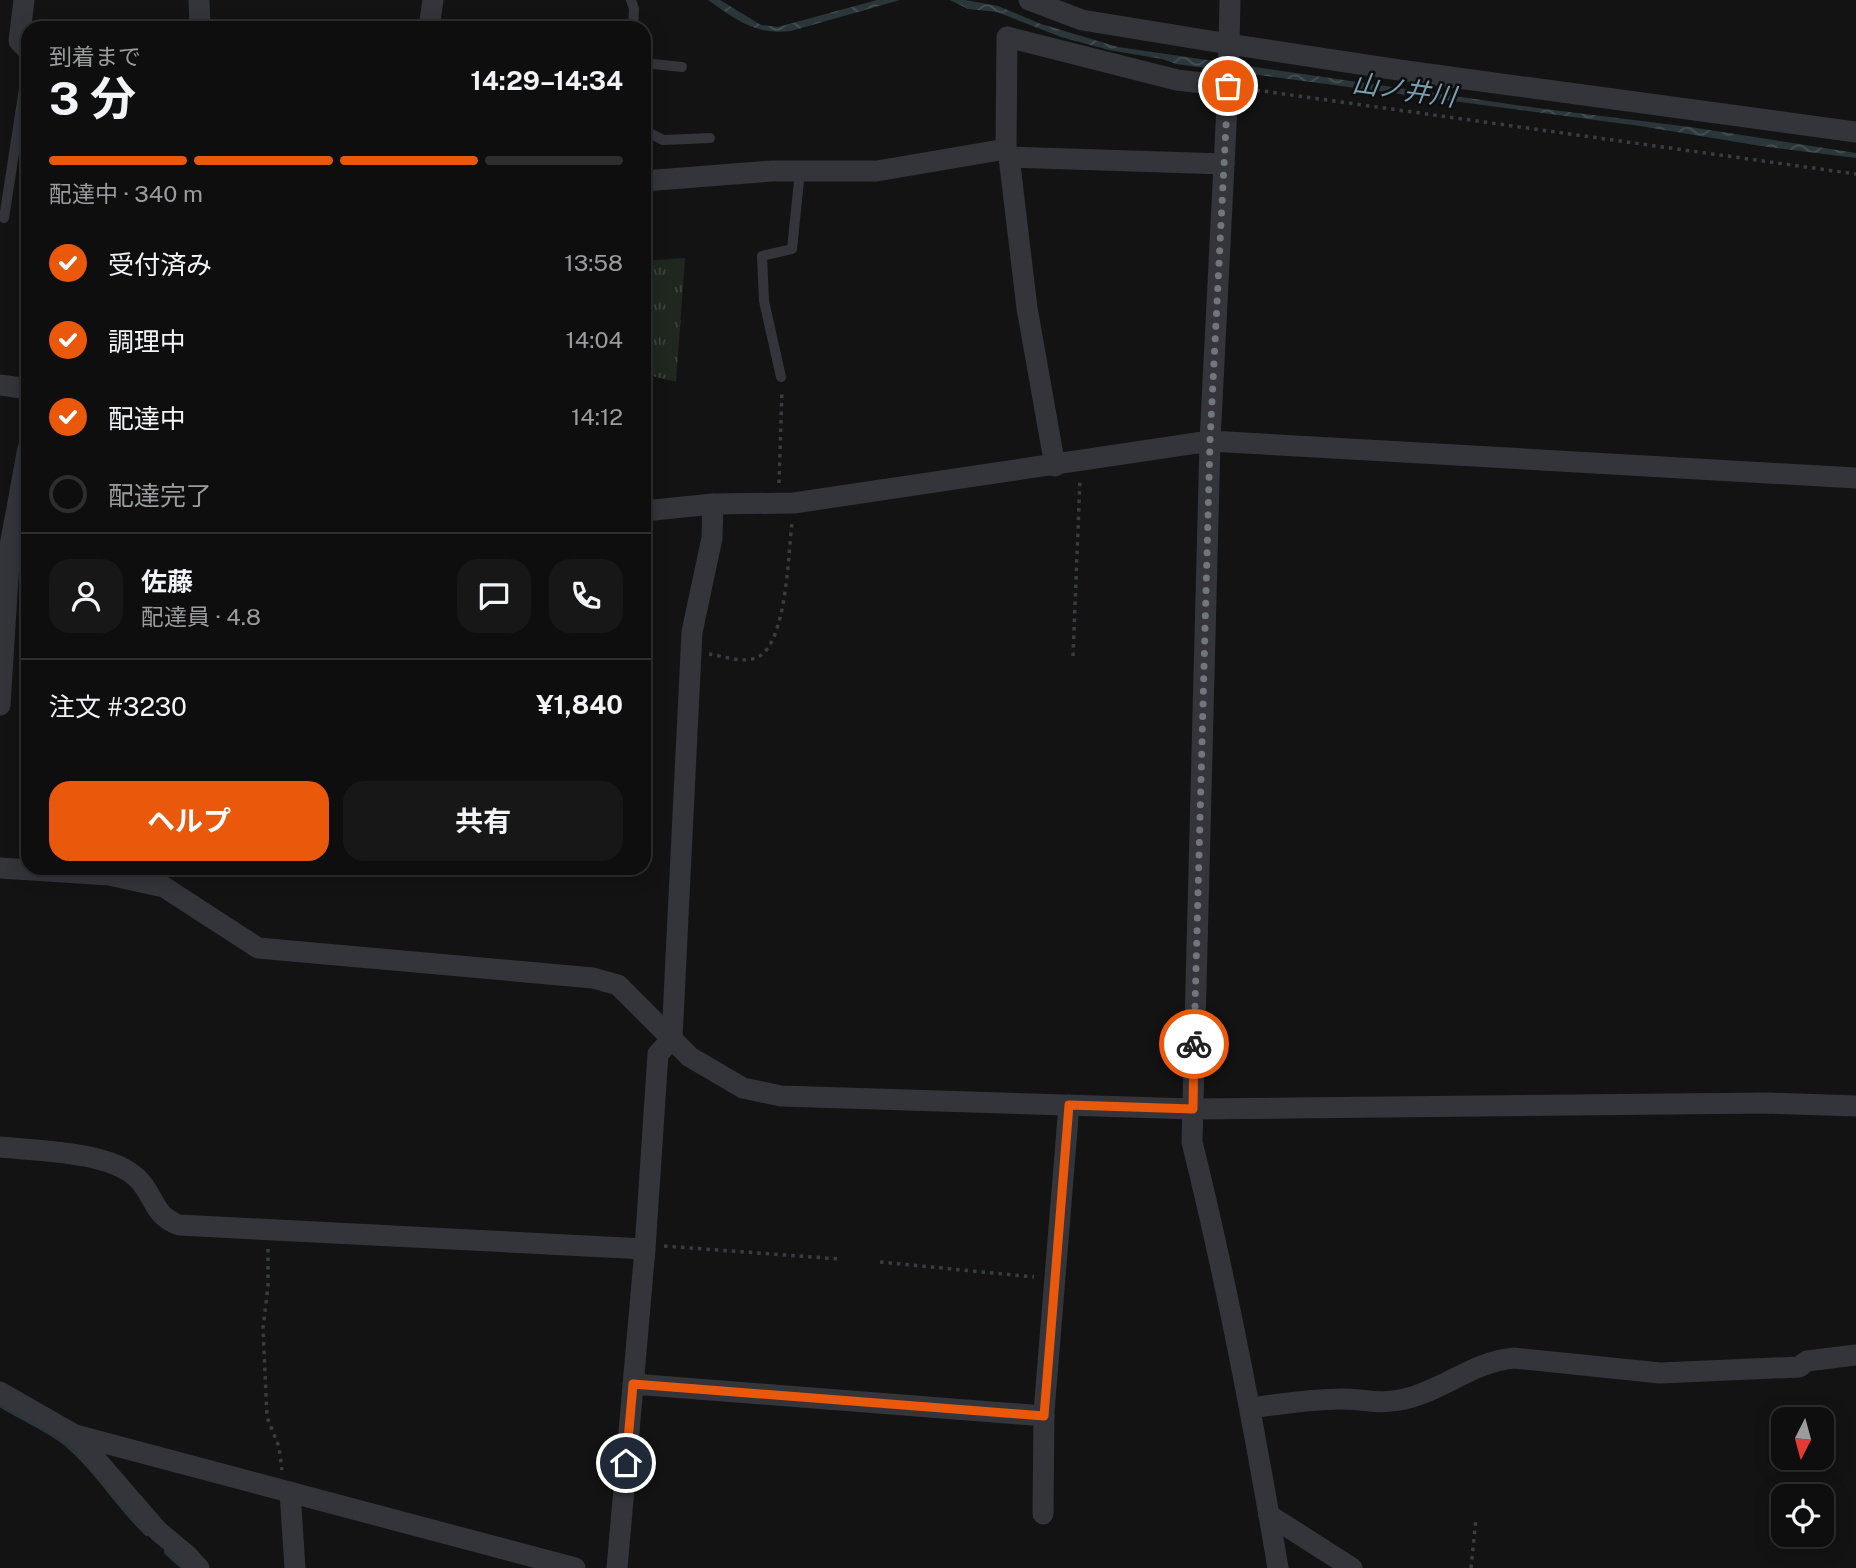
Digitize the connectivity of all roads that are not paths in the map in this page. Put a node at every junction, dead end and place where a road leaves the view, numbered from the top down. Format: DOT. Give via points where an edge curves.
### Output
graph roads {
  1 [pos="24,0"];
  2 [pos="199,0"];
  3 [pos="433,0"];
  4 [pos="631,0"];
  5 [pos="1029,0"];
  6 [pos="1230,0"];
  7 [pos="21,21"];
  8 [pos="200,21"];
  9 [pos="430,21"];
  10 [pos="633,21"];
  11 [pos="21,25"];
  12 [pos="21,43"];
  13 [pos="1229,44"];
  14 [pos="651,64"];
  15 [pos="682,67"];
  16 [pos="1228,86"];
  17 [pos="21,108"];
  18 [pos="1856,132"];
  19 [pos="651,134"];
  20 [pos="710,138"];
  21 [pos="1008,153"];
  22 [pos="1224,164"];
  23 [pos="800,171"];
  24 [pos="651,180"];
  25 [pos="4,218"];
  26 [pos="781,377"];
  27 [pos="0,384"];
  28 [pos="21,388"];
  29 [pos="1210,441"];
  30 [pos="1055,466"];
  31 [pos="1856,478"];
  32 [pos="21,486"];
  33 [pos="713,504"];
  34 [pos="651,510"];
  35 [pos="0,705"];
  36 [pos="0,868"];
  37 [pos="21,869"];
  38 [pos="109,875"];
  39 [pos="672,1039"];
  40 [pos="1069,1105"];
  41 [pos="1856,1106"];
  42 [pos="1193,1109"];
  43 [pos="0,1147"];
  44 [pos="645,1247"];
  45 [pos="1856,1355"];
  46 [pos="633,1384"];
  47 [pos="0,1392"];
  48 [pos="1251,1408"];
  49 [pos="1044,1416"];
  50 [pos="75,1436"];
  51 [pos="287,1492"];
  52 [pos="1043,1514"];
  53 [pos="1269,1515"];
  54 [pos="198,1568"];
  55 [pos="295,1568"];
  56 [pos="575,1568"];
  57 [pos="617,1568"];
  58 [pos="1278,1568"];
  59 [pos="1352,1568"];
  1 -- 7 [label="street"];
  2 -- 8 [label="street"];
  3 -- 9 [label="street"];
  4 -- 10 [label="lane"];
  5 -- 13 [label="street" via="1082,20"];
  6 -- 13 [label="street"];
  11 -- 12 [label="street"];
  13 -- 16 [label="street"];
  13 -- 18 [label="street"];
  14 -- 15 [label="lane"];
  16 -- 21 [label="street" via="1177,80 1007,37"];
  16 -- 22 [label="street"];
  17 -- 25 [label="lane"];
  19 -- 20 [label="lane" via="663,140"];
  21 -- 22 [label="street"];
  21 -- 23 [label="street" via="877,171"];
  21 -- 30 [label="street" via="1027,308"];
  22 -- 29 [label="street"];
  23 -- 24 [label="street"];
  23 -- 26 [label="lane" via="792,249 762,256 764,301"];
  27 -- 28 [label="street"];
  29 -- 30 [label="street"];
  29 -- 31 [label="street"];
  29 -- 42 [label="street"];
  30 -- 33 [label="street" via="786,503"];
  32 -- 35 [label="street" via="10,546"];
  33 -- 34 [label="street"];
  33 -- 39 [label="street" via="712,538 692,632"];
  36 -- 37 [label="street"];
  38 -- 39 [label="street" via="163,887 258,947 593,978 618,985"];
  39 -- 40 [label="street" via="690,1057 743,1088 781,1096"];
  39 -- 44 [label="street" via="658,1054"];
  40 -- 42 [label="street"];
  40 -- 49 [label="street"];
  41 -- 42 [label="street"];
  42 -- 48 [label="street" via="1192,1142"];
  43 -- 44 [label="street" via="98,1160 128,1170 166,1220 179,1225"];
  44 -- 46 [label="street"];
  45 -- 48 [label="street" via="1807,1361 1799,1367 1660,1373 1505,1358 1472,1368 1410,1398 1385,1403 1343,1399"];
  46 -- 49 [label="street"];
  46 -- 57 [label="street"];
  47 -- 50 [label="street"];
  48 -- 53 [label="street"];
  49 -- 52 [label="street"];
  50 -- 51 [label="street"];
  50 -- 54 [label="street" via="158,1531"];
  51 -- 55 [label="street"];
  51 -- 56 [label="street"];
  53 -- 58 [label="street"];
  53 -- 59 [label="street"];
}
